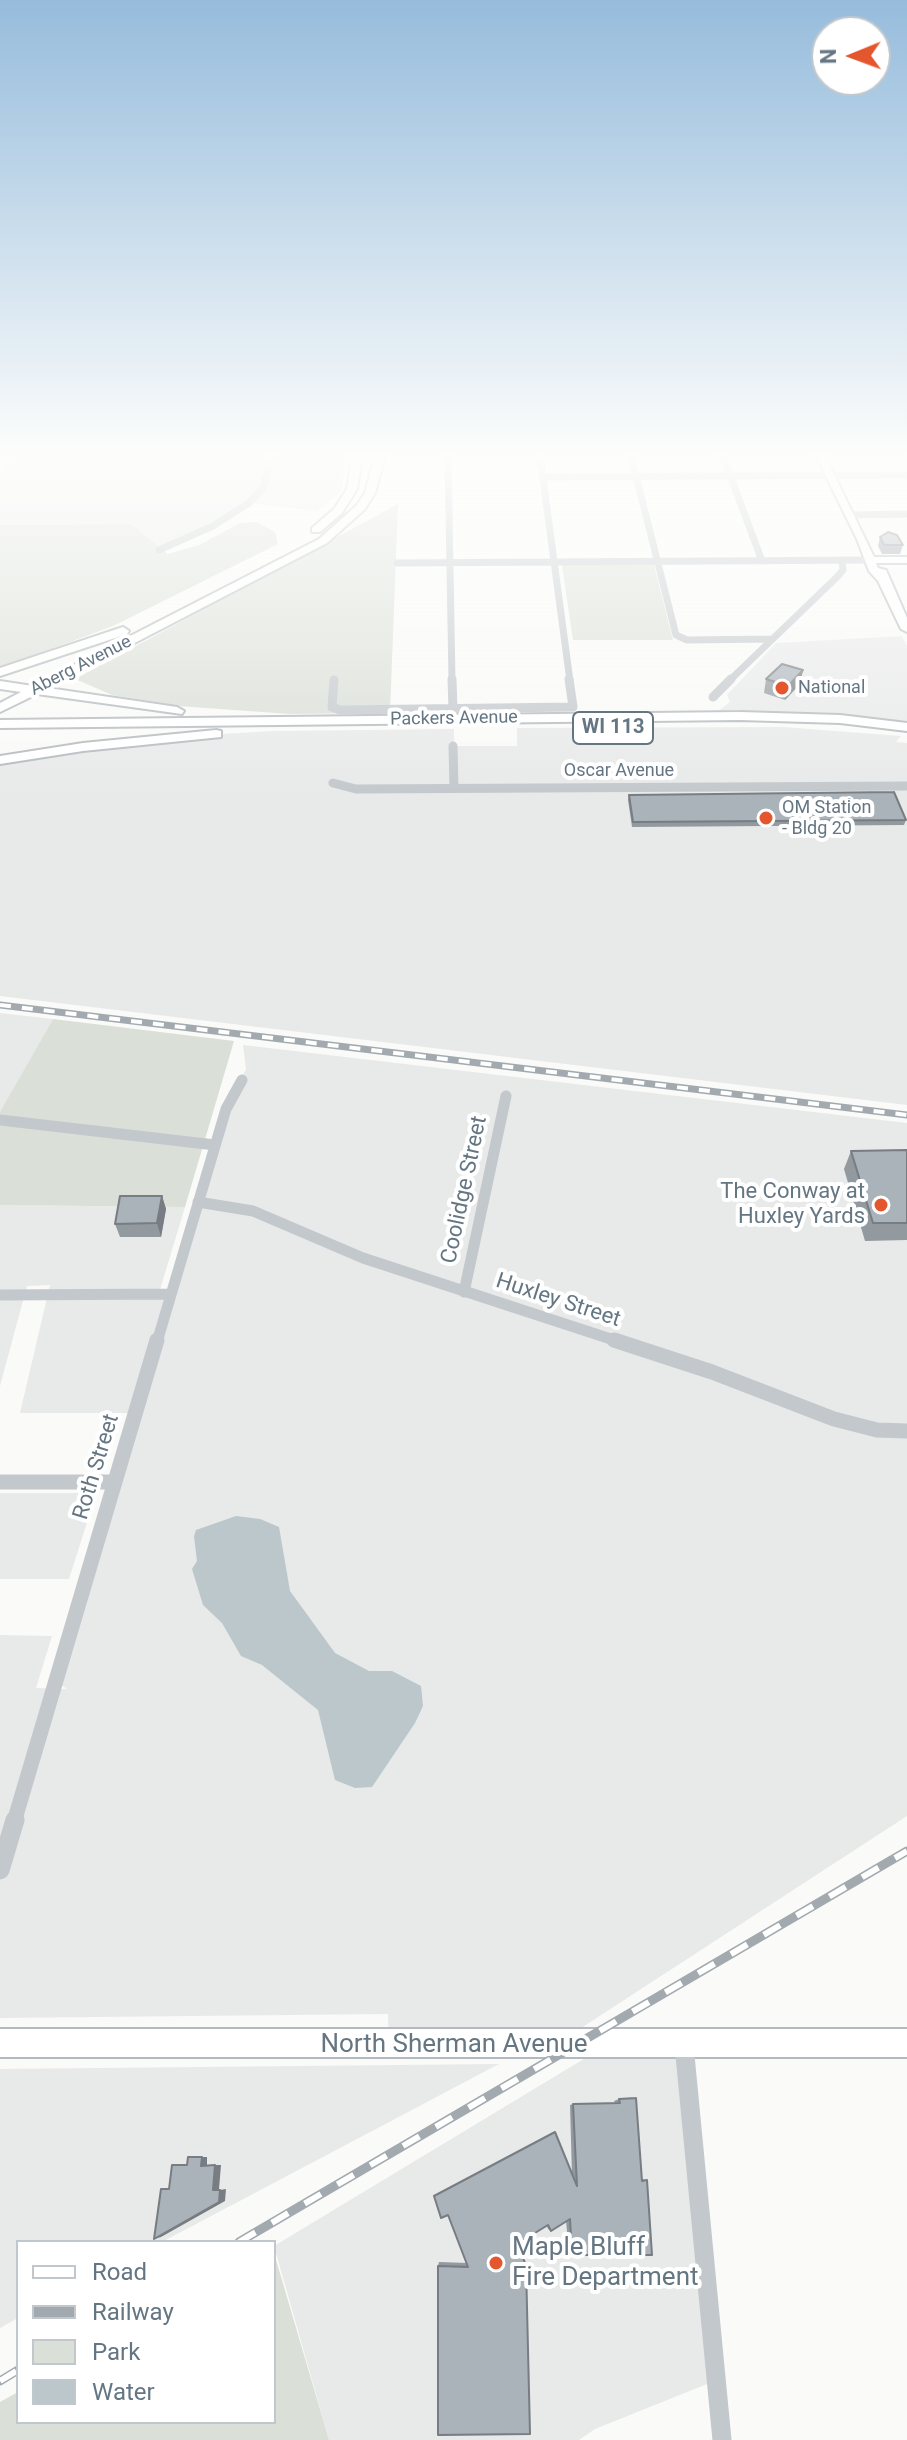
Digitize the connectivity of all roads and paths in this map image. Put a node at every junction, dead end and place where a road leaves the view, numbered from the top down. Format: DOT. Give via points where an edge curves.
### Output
graph roads {
  1 [pos="243,570"];
  2 [pos="267,570"];
  3 [pos="450,570"];
  4 [pos="555,570"];
  5 [pos="661,570"];
  6 [pos="843,570"];
  7 [pos="878,570"];
  8 [pos="904,617"];
  9 [pos="907,629"];
  10 [pos="123,631"];
  11 [pos="772,639"];
  12 [pos="0,672"];
  13 [pos="66,674"];
  14 [pos="334,680"];
  15 [pos="4,689"];
  16 [pos="31,691"];
  17 [pos="713,697"];
  18 [pos="120,704"];
  19 [pos="0,708"];
  20 [pos="453,709"];
  21 [pos="334,714"];
  22 [pos="0,724"];
  23 [pos="907,727"];
  24 [pos="272,731"];
  25 [pos="0,732"];
  26 [pos="907,737"];
  27 [pos="453,746"];
  28 [pos="0,760"];
  29 [pos="333,783"];
  30 [pos="907,786"];
  31 [pos="454,788"];
  32 [pos="242,1080"];
  33 [pos="506,1096"];
  34 [pos="0,1120"];
  35 [pos="215,1145"];
  36 [pos="198,1202"];
  37 [pos="464,1292"];
  38 [pos="171,1294"];
  39 [pos="0,1295"];
  40 [pos="907,1431"];
  41 [pos="0,1482"];
  42 [pos="115,1482"];
  43 [pos="0,1870"];
  44 [pos="0,2043"];
  45 [pos="907,2043"];
  46 [pos="684,2045"];
  47 [pos="722,2440"];
  1 -- 10 [label="main road, Aberg Avenue"];
  2 -- 13 [label="main road, Aberg Avenue"];
  3 -- 20 [label="street"];
  4 -- 20 [label="street" via="573,707"];
  5 -- 11 [label="street" via="675,633 681,638"];
  6 -- 11 [label="street"];
  7 -- 8 [label="street"];
  8 -- 9 [label="street"];
  10 -- 12 [label="main road"];
  10 -- 15 [label="main road, Aberg Avenue"];
  11 -- 17 [label="street"];
  13 -- 16 [label="main road, Aberg Avenue"];
  13 -- 18 [label="main road" via="89,694"];
  14 -- 21 [label="street"];
  15 -- 16 [label="main road"];
  16 -- 18 [label="main road"];
  16 -- 19 [label="main road, Aberg Avenue"];
  18 -- 21 [label="main road"];
  20 -- 21 [label="street"];
  21 -- 22 [label="main road, Packers Avenue / WI 113"];
  21 -- 23 [label="main road, Packers Avenue / WI 113" via="771,716"];
  24 -- 25 [label="main road, Packers Avenue / WI 113"];
  24 -- 26 [label="main road, Packers Avenue / WI 113" via="783,727"];
  24 -- 28 [label="main road" via="83,747"];
  27 -- 31 [label="street"];
  29 -- 31 [label="street, Oscar Avenue" via="356,789"];
  30 -- 31 [label="street, Oscar Avenue"];
  32 -- 35 [label="street, Roth Street"];
  33 -- 37 [label="street, Coolidge Street"];
  34 -- 35 [label="street"];
  35 -- 36 [label="street, Roth Street"];
  36 -- 37 [label="street, Huxley Street" via="253,1211 363,1258"];
  36 -- 38 [label="street, Roth Street"];
  37 -- 40 [label="street, Huxley Street" via="712,1372 834,1419"];
  38 -- 39 [label="street"];
  38 -- 42 [label="street, Roth Street"];
  41 -- 42 [label="street"];
  42 -- 43 [label="street, Roth Street"];
  44 -- 46 [label="street, North Sherman Avenue"];
  45 -- 46 [label="street, North Sherman Avenue"];
  46 -- 47 [label="street"];
}
